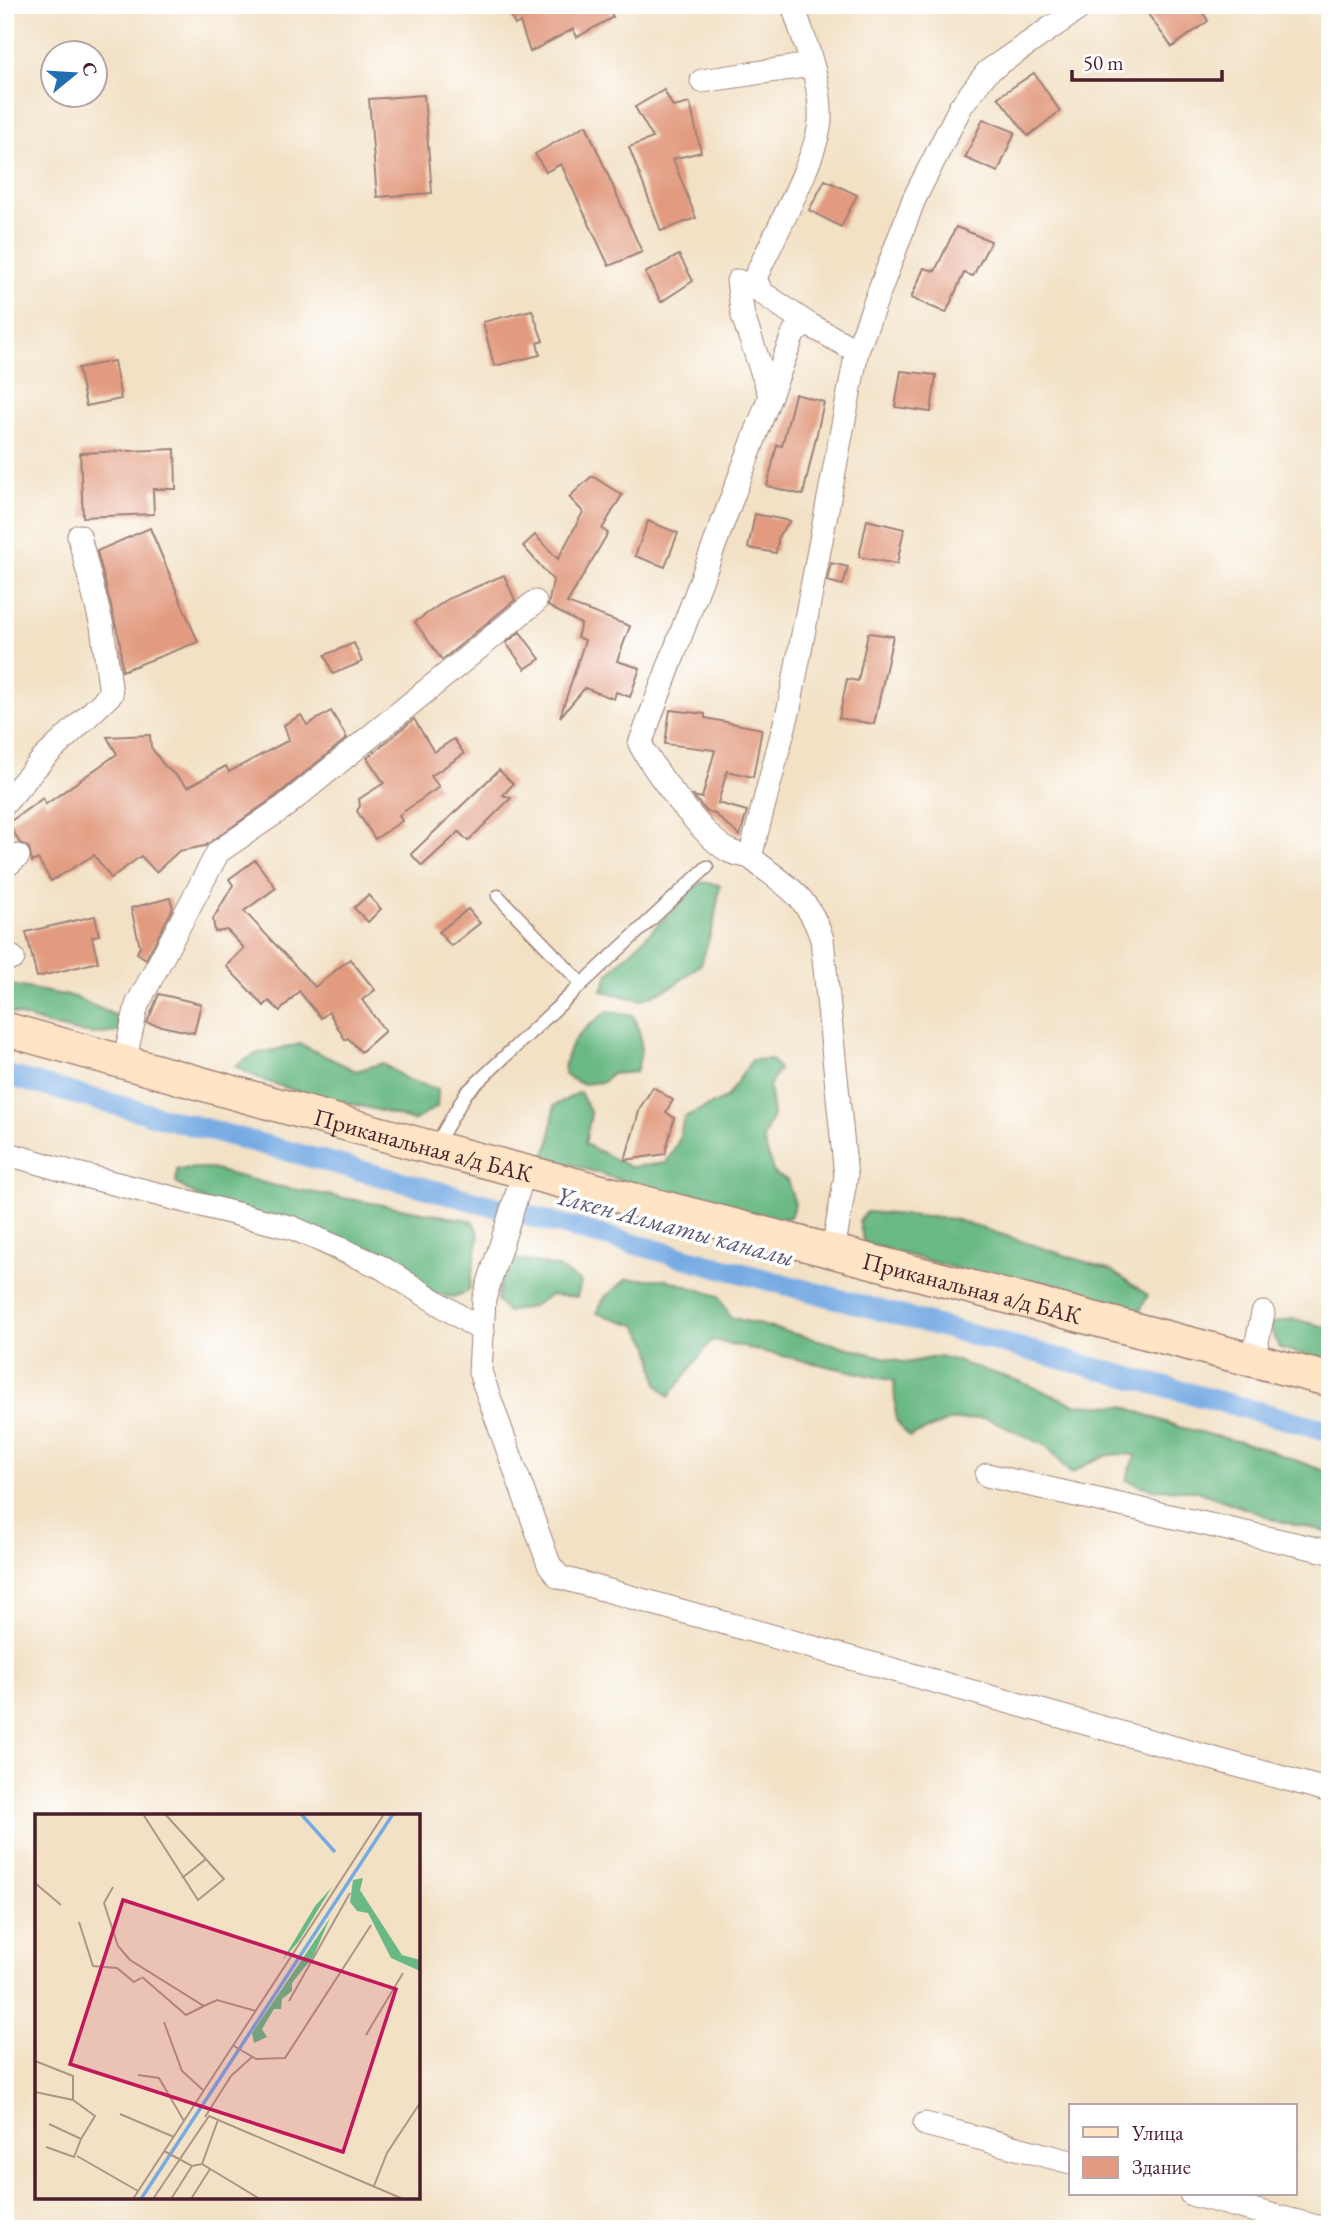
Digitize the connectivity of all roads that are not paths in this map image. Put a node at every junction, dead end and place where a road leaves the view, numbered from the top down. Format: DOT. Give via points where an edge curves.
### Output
graph roads {
  1 [pos="793,5"];
  2 [pos="1084,5"];
  3 [pos="811,65"];
  4 [pos="702,81"];
  5 [pos="738,281"];
  6 [pos="808,324"];
  7 [pos="857,351"];
  8 [pos="770,395"];
  9 [pos="79,536"];
  10 [pos="535,602"];
  11 [pos="5,803"];
  12 [pos="750,857"];
  13 [pos="707,867"];
  14 [pos="498,896"];
  15 [pos="582,984"];
  16 [pos="5,1029"];
  17 [pos="124,1062"];
  18 [pos="434,1148"];
  19 [pos="5,1153"];
  20 [pos="524,1172"];
  21 [pos="833,1251"];
  22 [pos="1263,1314"];
  23 [pos="483,1331"];
  24 [pos="1252,1360"];
  25 [pos="1330,1380"];
  26 [pos="987,1475"];
  27 [pos="1330,1552"];
  28 [pos="1330,1791"];
  29 [pos="925,2124"];
  30 [pos="1069,2161"];
  31 [pos="1199,2196"];
  32 [pos="1325,2229"];
  1 -- 3 [label="street"];
  2 -- 7 [label="street" via="987,72 961,106 914,200"];
  3 -- 4 [label="street"];
  3 -- 6 [label="street" via="820,120 812,151 755,278 761,292"];
  5 -- 8 [label="street" via="743,316"];
  6 -- 7 [label="street"];
  6 -- 8 [label="street" via="794,332"];
  7 -- 12 [label="street" via="789,708"];
  8 -- 12 [label="street" via="640,744 700,824 728,851"];
  9 -- 11 [label="street" via="103,626 111,694"];
  10 -- 17 [label="street" via="284,807 218,852 137,1005"];
  12 -- 21 [label="street" via="800,896 814,914 822,939 846,1176"];
  13 -- 15 [label="lane"];
  14 -- 15 [label="lane"];
  15 -- 18 [label="lane" via="466,1093"];
  16 -- 17 [label="main road, Приканальная а/д БАК"];
  17 -- 18 [label="main road, Приканальная а/д БАК"];
  18 -- 20 [label="main road, Приканальная а/д БАК"];
  19 -- 23 [label="street" via="293,1228 381,1267"];
  20 -- 21 [label="main road, Приканальная а/д БАК"];
  20 -- 23 [label="street" via="484,1299"];
  21 -- 24 [label="main road, Приканальная а/д БАК"];
  22 -- 24 [label="street"];
  23 -- 28 [label="street" via="480,1372 549,1564 559,1577"];
  24 -- 25 [label="main road, Приканальная а/д БАК"];
  26 -- 27 [label="street"];
  29 -- 30 [label="street"];
  31 -- 32 [label="street"];
}
